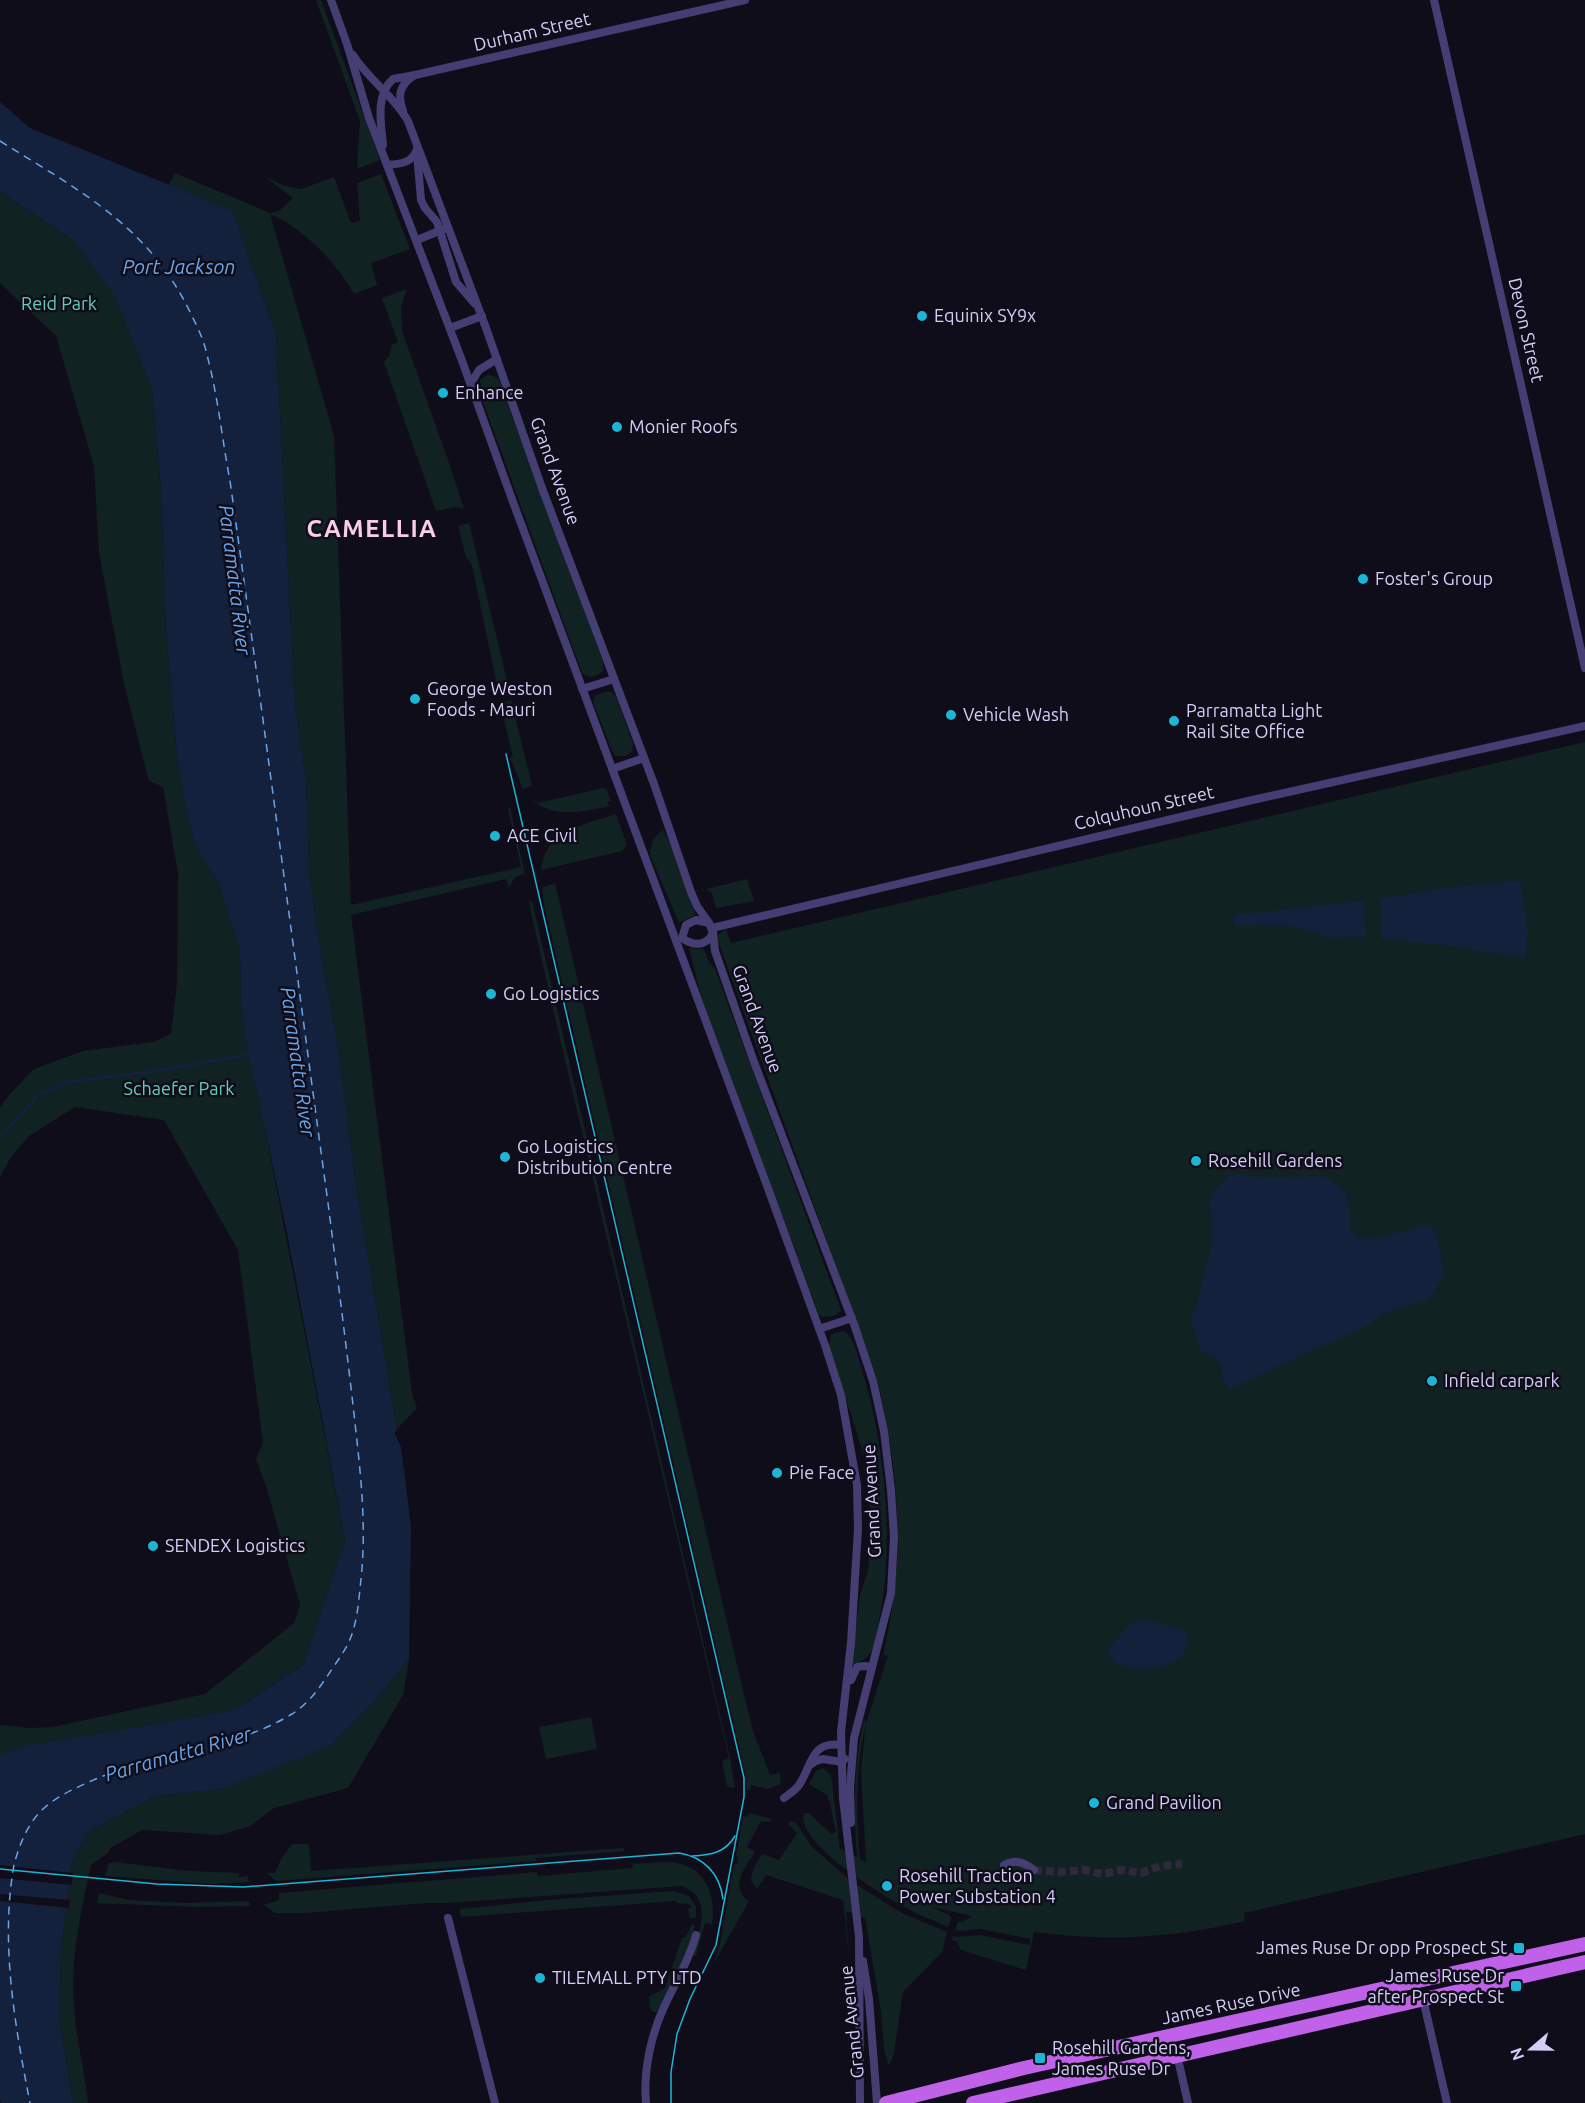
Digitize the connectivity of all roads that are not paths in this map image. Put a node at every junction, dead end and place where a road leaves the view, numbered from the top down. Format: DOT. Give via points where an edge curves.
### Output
graph roads {
  1 [pos="331,0"];
  2 [pos="745,0"];
  3 [pos="1434,0"];
  4 [pos="347,44"];
  5 [pos="365,72"];
  6 [pos="416,75"];
  7 [pos="401,76"];
  8 [pos="384,92"];
  9 [pos="408,122"];
  10 [pos="416,146"];
  11 [pos="386,161"];
  12 [pos="444,229"];
  13 [pos="417,240"];
  14 [pos="482,316"];
  15 [pos="450,328"];
  16 [pos="497,359"];
  17 [pos="471,382"];
  18 [pos="1585,668"];
  19 [pos="614,679"];
  20 [pos="582,689"];
  21 [pos="1585,726"];
  22 [pos="644,758"];
  23 [pos="612,769"];
  24 [pos="646,861"];
  25 [pos="711,928"];
  26 [pos="682,938"];
  27 [pos="699,1003"];
  28 [pos="852,1318"];
  29 [pos="819,1329"];
  30 [pos="872,1667"];
  31 [pos="842,1716"];
  32 [pos="841,1745"];
  33 [pos="852,1754"];
  34 [pos="842,1762"];
  35 [pos="807,1768"];
  36 [pos="784,1798"];
  37 [pos="851,1853"];
  38 [pos="1004,1865"];
  39 [pos="1034,1870"];
  40 [pos="448,1918"];
  41 [pos="696,1935"];
  42 [pos="859,1937"];
  43 [pos="1585,1944"];
  44 [pos="1585,1962"];
  45 [pos="1423,1999"];
  46 [pos="1177,2055"];
  47 [pos="495,2103"];
  48 [pos="646,2103"];
  49 [pos="860,2103"];
  50 [pos="877,2103"];
  51 [pos="886,2103"];
  52 [pos="973,2103"];
  53 [pos="1188,2103"];
  54 [pos="1447,2103"];
  1 -- 4 [label="street, Grand Avenue"];
  2 -- 6 [label="street, Durham Street"];
  3 -- 18 [label="street, Devon Street"];
  4 -- 5 [label="street, Grand Avenue"];
  4 -- 11 [label="street, Grand Avenue"];
  5 -- 7 [label="street, Durham Street" via="378,78"];
  5 -- 8 [label="street, Grand Avenue"];
  6 -- 7 [label="street, Durham Street"];
  6 -- 9 [label="street" via="399,95"];
  7 -- 8 [label="street" via="390,81"];
  8 -- 9 [label="street, Grand Avenue"];
  8 -- 11 [label="street" via="380,116"];
  9 -- 10 [label="street, Grand Avenue"];
  10 -- 11 [label="street" via="409,161"];
  10 -- 12 [label="street, Grand Avenue"];
  10 -- 12 [label="street" via="420,196 425,208"];
  11 -- 13 [label="street, Grand Avenue"];
  12 -- 13 [label="street"];
  12 -- 14 [label="street, Grand Avenue"];
  13 -- 15 [label="street, Grand Avenue"];
  14 -- 15 [label="street"];
  14 -- 16 [label="street, Grand Avenue"];
  15 -- 17 [label="street, Grand Avenue"];
  16 -- 17 [label="street" via="479,370"];
  16 -- 19 [label="street, Grand Avenue"];
  17 -- 20 [label="street, Grand Avenue"];
  19 -- 20 [label="street"];
  19 -- 22 [label="street, Grand Avenue"];
  20 -- 23 [label="street, Grand Avenue"];
  21 -- 25 [label="street, Colquhoun Street" via="1259,798"];
  22 -- 23 [label="street"];
  22 -- 25 [label="street, Grand Avenue" via="693,895"];
  23 -- 24 [label="street, Grand Avenue"];
  24 -- 26 [label="street, Grand Avenue"];
  24 -- 27 [label="street, Grand Avenue"];
  25 -- 26 [label="street" via="710,939 701,944 691,944"];
  25 -- 26 [label="street" via="700,920 690,922"];
  25 -- 28 [label="street, Grand Avenue" via="715,951 754,1062"];
  26 -- 27 [label="street, Grand Avenue"];
  27 -- 29 [label="street, Grand Avenue"];
  28 -- 29 [label="street"];
  28 -- 30 [label="street, Grand Avenue" via="873,1381 884,1431 894,1536 891,1593"];
  29 -- 31 [label="street, Grand Avenue" via="841,1395 857,1485 857,1568"];
  30 -- 31 [label="street" via="859,1666 852,1673"];
  30 -- 33 [label="street, Grand Avenue"];
  31 -- 32 [label="street, Grand Avenue"];
  32 -- 33 [label="street"];
  32 -- 34 [label="street, Grand Avenue"];
  32 -- 35 [label="street" via="828,1744 819,1749"];
  33 -- 34 [label="street"];
  33 -- 37 [label="street, Grand Avenue"];
  34 -- 35 [label="street" via="821,1760"];
  34 -- 37 [label="street, Grand Avenue"];
  35 -- 36 [label="street" via="799,1785"];
  37 -- 42 [label="street, Grand Avenue"];
  38 -- 39 [label="street" via="1012,1861 1024,1863"];
  40 -- 47 [label="street"];
  41 -- 48 [label="street" via="689,1959 659,2019"];
  42 -- 49 [label="street, Grand Avenue"];
  42 -- 50 [label="street, Grand Avenue"];
  43 -- 51 [label="main road, James Ruse Drive" via="1024,2068"];
  44 -- 45 [label="main road, James Ruse Drive"];
  45 -- 46 [label="main road, James Ruse Drive"];
  45 -- 54 [label="street"];
  46 -- 52 [label="main road, James Ruse Drive"];
  46 -- 53 [label="street"];
}
